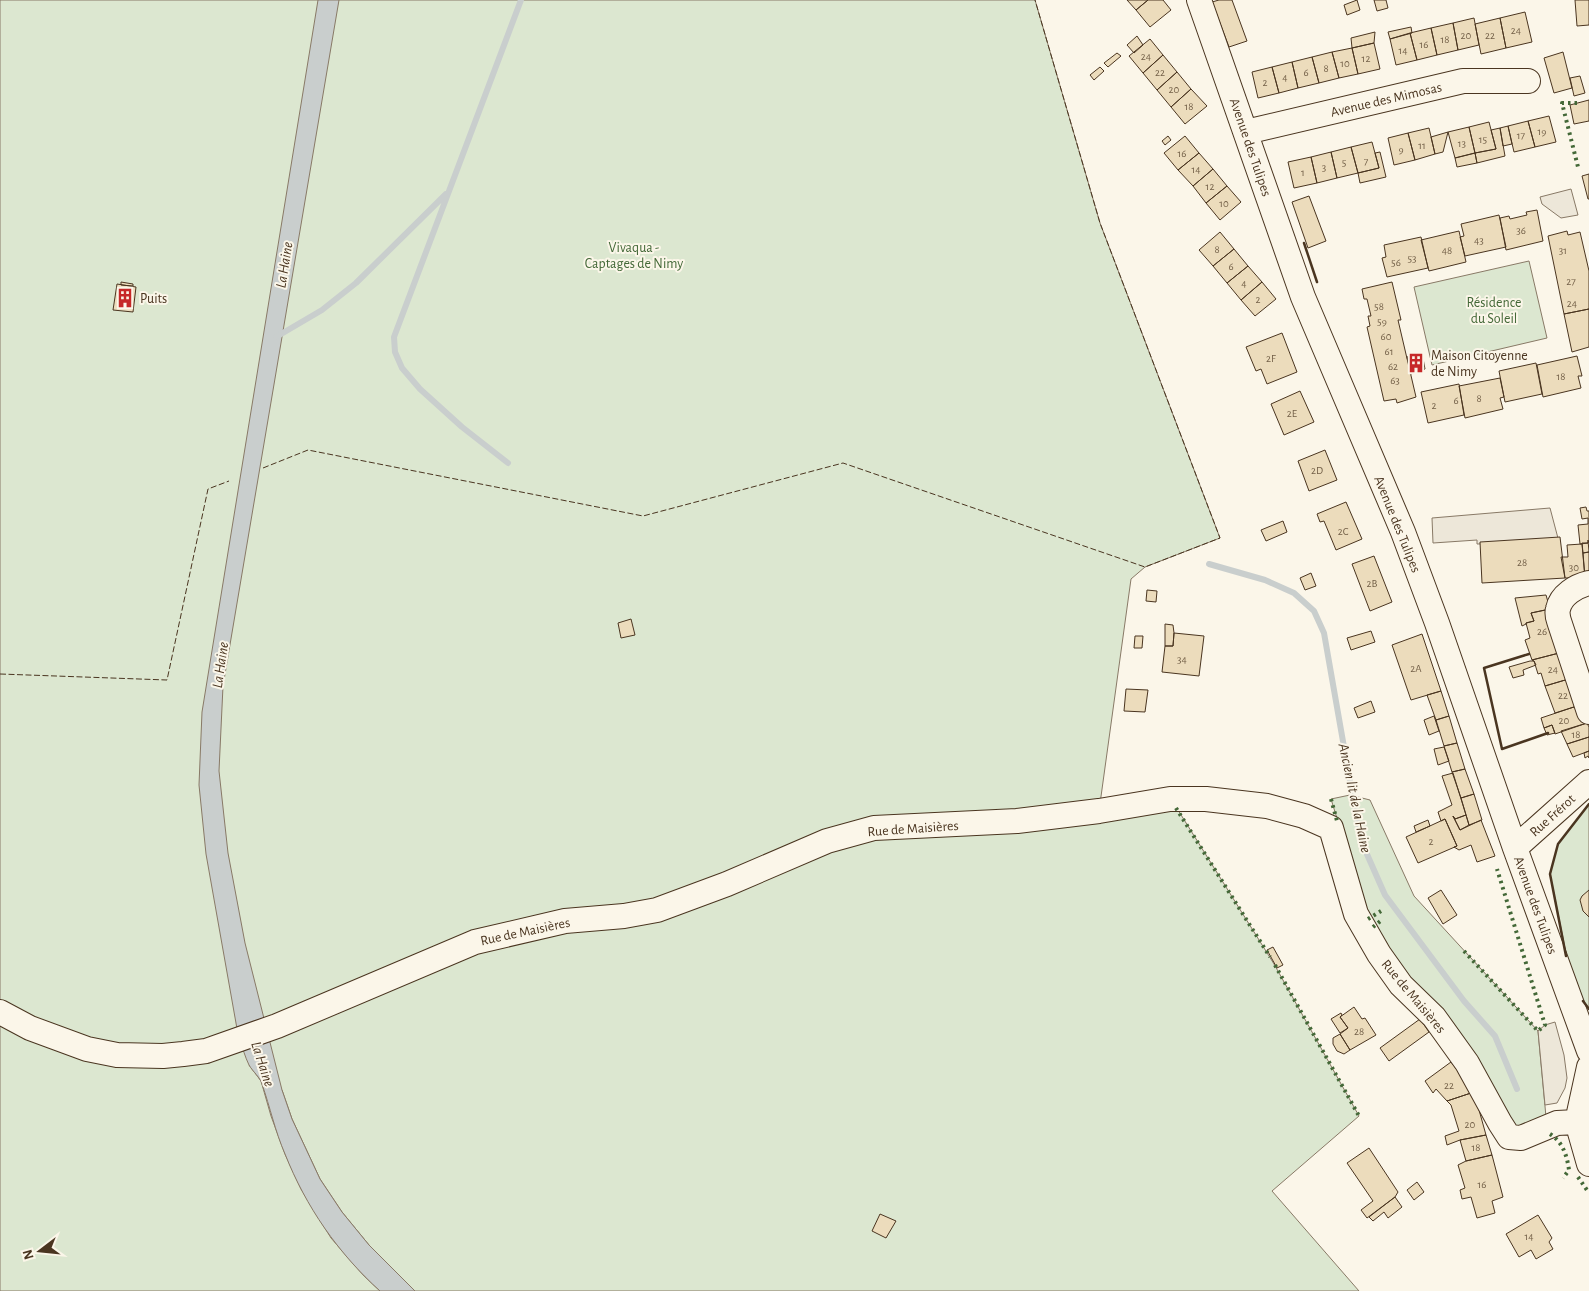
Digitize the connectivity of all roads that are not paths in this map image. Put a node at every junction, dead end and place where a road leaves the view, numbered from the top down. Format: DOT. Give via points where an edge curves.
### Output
graph roads {
  1 [pos="1199,0"];
  2 [pos="1528,81"];
  3 [pos="1246,132"];
  4 [pos="1589,583"];
  5 [pos="1589,712"];
  6 [pos="1589,782"];
  7 [pos="1515,848"];
  8 [pos="0,1012"];
  9 [pos="1589,1051"];
  10 [pos="1589,1067"];
  11 [pos="1577,1122"];
  12 [pos="1589,1164"];
  1 -- 3 [label="street, Avenue des Tulipes"];
  2 -- 3 [label="street, Avenue des Mimosas" via="1464,81"];
  3 -- 7 [label="street, Avenue des Tulipes" via="1304,297 1437,622"];
  4 -- 5 [label="street" via="1571,591 1558,609 1559,621"];
  6 -- 7 [label="street, Rue Frérot"];
  7 -- 9 [label="street, Avenue des Tulipes"];
  8 -- 11 [label="street, Rue de Maisières" via="59,1040 117,1055 163,1056 206,1051 277,1026 474,942 565,921 658,910 827,840 874,828 1017,821 1170,799 1206,799 1267,806 1304,816 1331,828 1356,914 1378,954 1401,985 1434,1017 1467,1063 1509,1137 1521,1138 1557,1123"];
  10 -- 11 [label="street"];
  11 -- 12 [label="street"];
}
